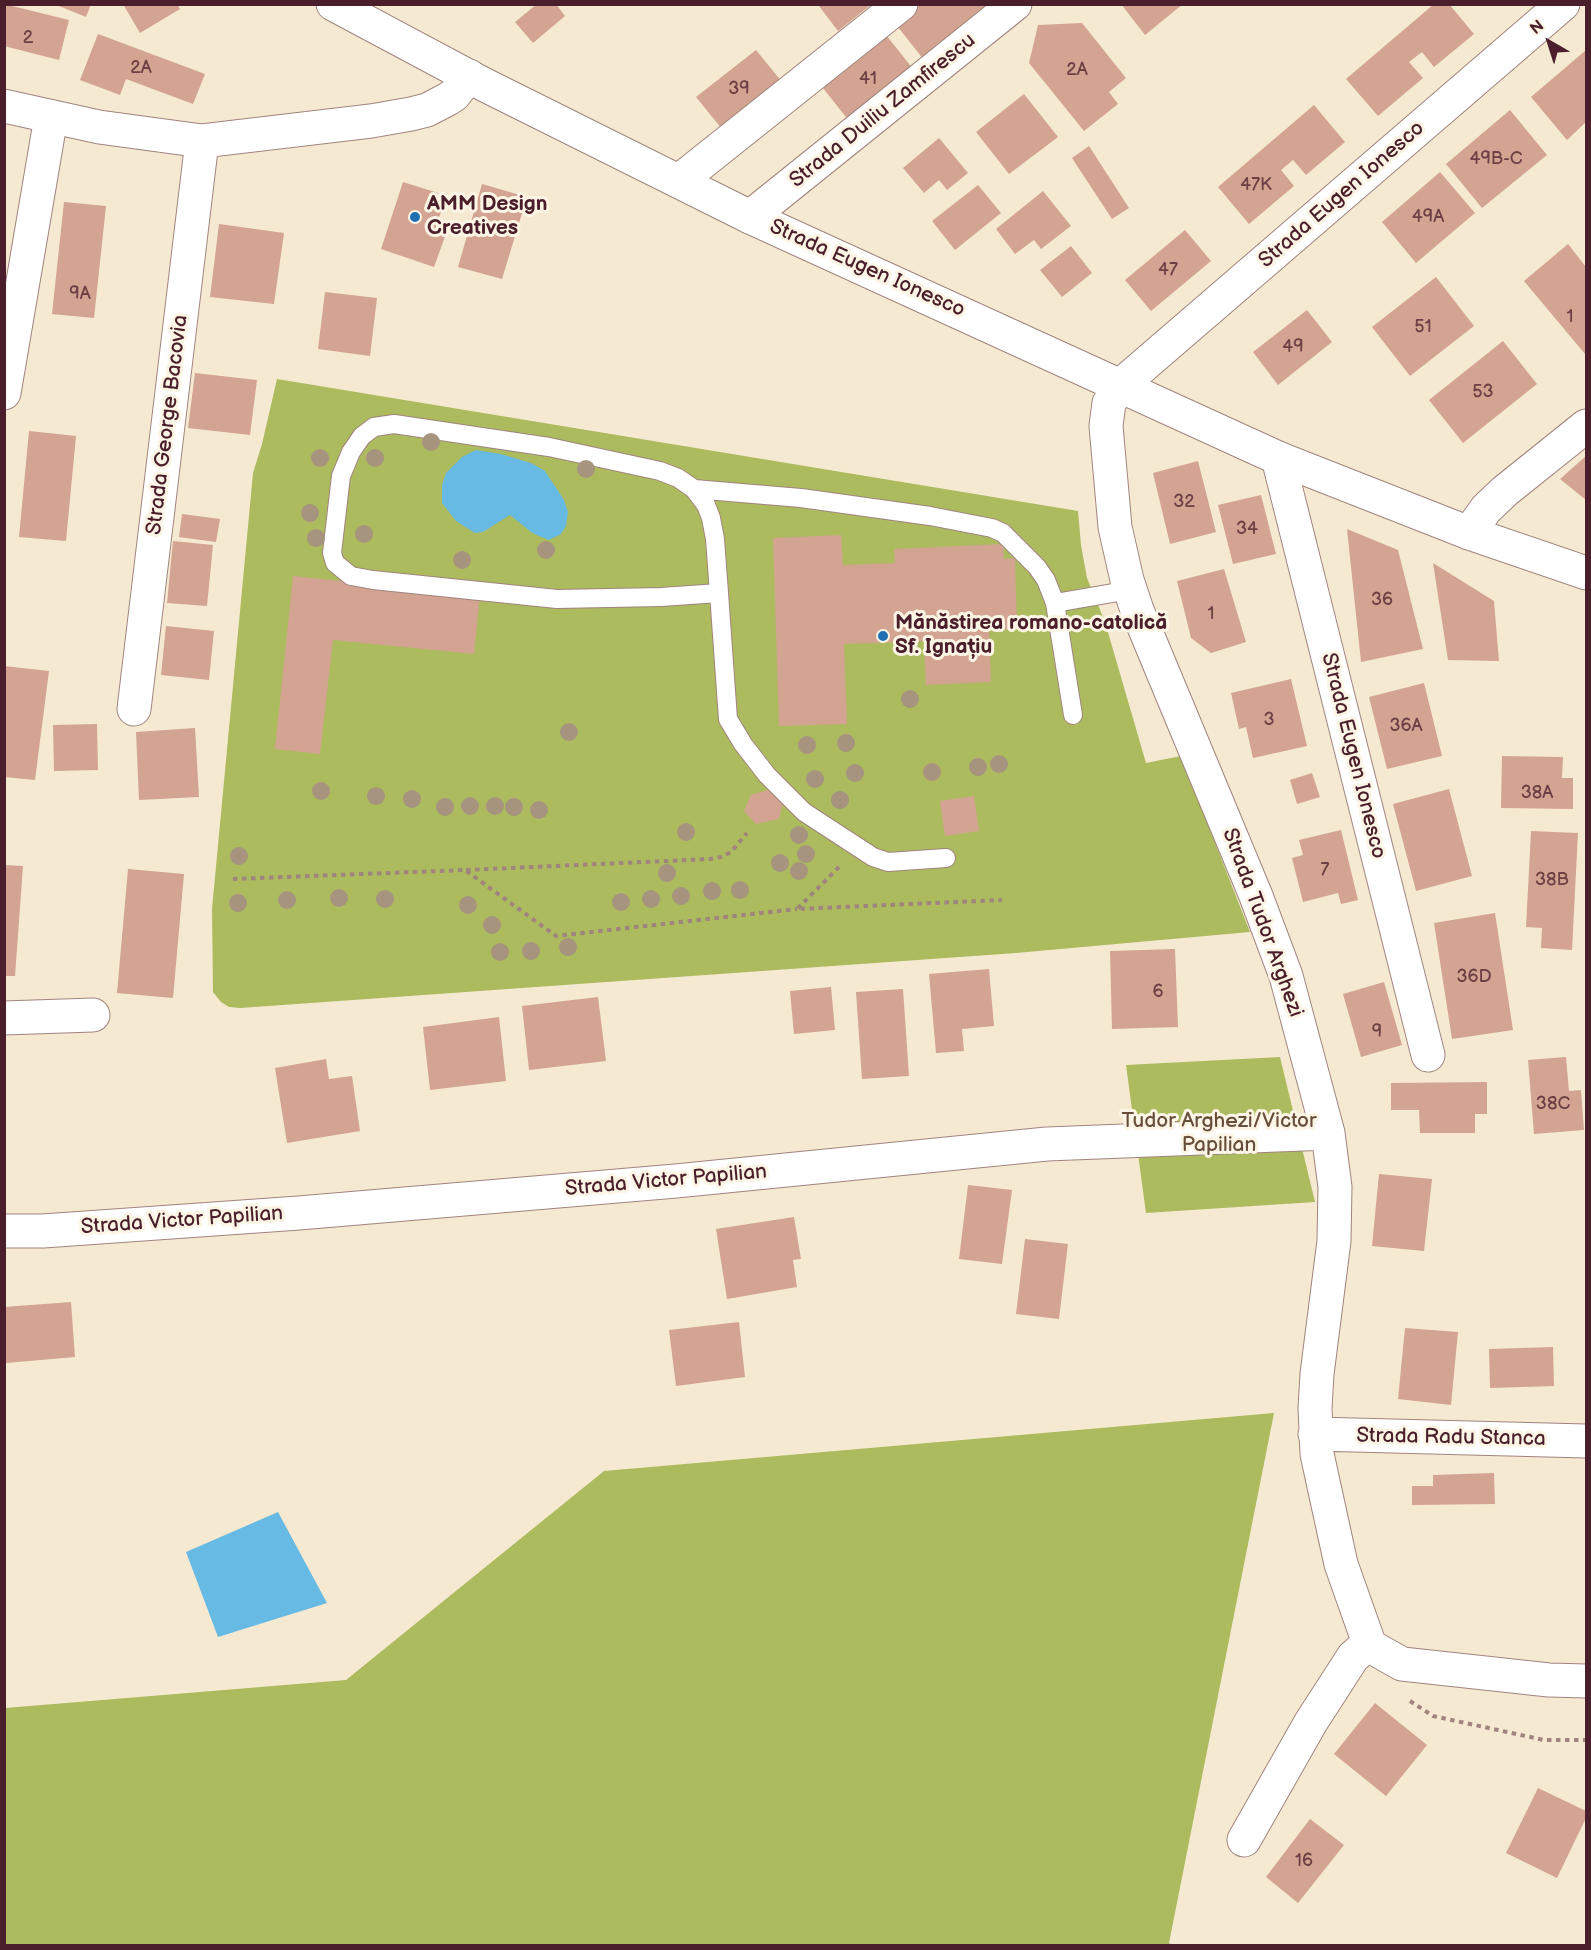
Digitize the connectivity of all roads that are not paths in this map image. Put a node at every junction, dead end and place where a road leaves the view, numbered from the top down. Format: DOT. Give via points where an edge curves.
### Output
graph roads {
  1 [pos="900,4"];
  2 [pos="1016,4"];
  3 [pos="1563,4"];
  4 [pos="340,6"];
  5 [pos="469,76"];
  6 [pos="4,106"];
  7 [pos="51,117"];
  8 [pos="201,141"];
  9 [pos="679,181"];
  10 [pos="750,217"];
  11 [pos="1121,385"];
  12 [pos="4,393"];
  13 [pos="1587,426"];
  14 [pos="1278,458"];
  15 [pos="694,489"];
  16 [pos="1469,533"];
  17 [pos="1587,573"];
  18 [pos="1130,590"];
  19 [pos="719,593"];
  20 [pos="1055,603"];
  21 [pos="134,709"];
  22 [pos="1073,715"];
  23 [pos="946,858"];
  24 [pos="93,1015"];
  25 [pos="4,1018"];
  26 [pos="1428,1055"];
  27 [pos="1328,1133"];
  28 [pos="4,1231"];
  29 [pos="1315,1434"];
  30 [pos="1587,1441"];
  31 [pos="1369,1643"];
  32 [pos="1587,1681"];
  33 [pos="1244,1840"];
  1 -- 9 [label="street"];
  2 -- 10 [label="street, Strada Duiliu Zamfirescu"];
  3 -- 11 [label="street, Strada Eugen Ionesco"];
  4 -- 5 [label="street, Strada Eugen Ionesco"];
  5 -- 8 [label="street" via="454,96 411,114"];
  5 -- 9 [label="street, Strada Eugen Ionesco"];
  6 -- 7 [label="street"];
  7 -- 8 [label="street"];
  7 -- 12 [label="street"];
  8 -- 21 [label="street, Strada George Bacovia"];
  9 -- 10 [label="street, Strada Eugen Ionesco"];
  10 -- 11 [label="street, Strada Eugen Ionesco"];
  11 -- 14 [label="street, Strada Eugen Ionesco"];
  11 -- 18 [label="street, Strada Tudor Arghezi" via="1109,404 1106,426 1115,527"];
  13 -- 16 [label="street" via="1505,491"];
  14 -- 16 [label="street, Strada Eugen Ionesco"];
  14 -- 26 [label="street, Strada Eugen Ionesco"];
  15 -- 19 [label="lane" via="711,518"];
  15 -- 19 [label="lane" via="660,471 549,447 394,424 374,428 362,436 351,452 341,476 332,553 341,570 373,580 557,598"];
  15 -- 20 [label="lane" via="801,498 992,528 1003,533 1037,567"];
  16 -- 17 [label="street, Strada Eugen Ionesco"];
  18 -- 20 [label="lane"];
  18 -- 27 [label="street, Strada Tudor Arghezi" via="1286,976"];
  19 -- 23 [label="lane" via="728,719 767,775 804,812 873,857 888,862"];
  20 -- 22 [label="lane"];
  24 -- 25 [label="street"];
  27 -- 28 [label="street, Strada Victor Papilian" via="1047,1144 299,1213"];
  27 -- 29 [label="street, Strada Tudor Arghezi" via="1335,1187 1334,1241 1317,1374"];
  29 -- 30 [label="street, Strada Radu Stanca"];
  29 -- 31 [label="street, Strada Tudor Arghezi" via="1323,1491 1341,1564"];
  31 -- 32 [label="street" via="1402,1664"];
  31 -- 33 [label="street" via="1353,1657 1311,1722"];
}
